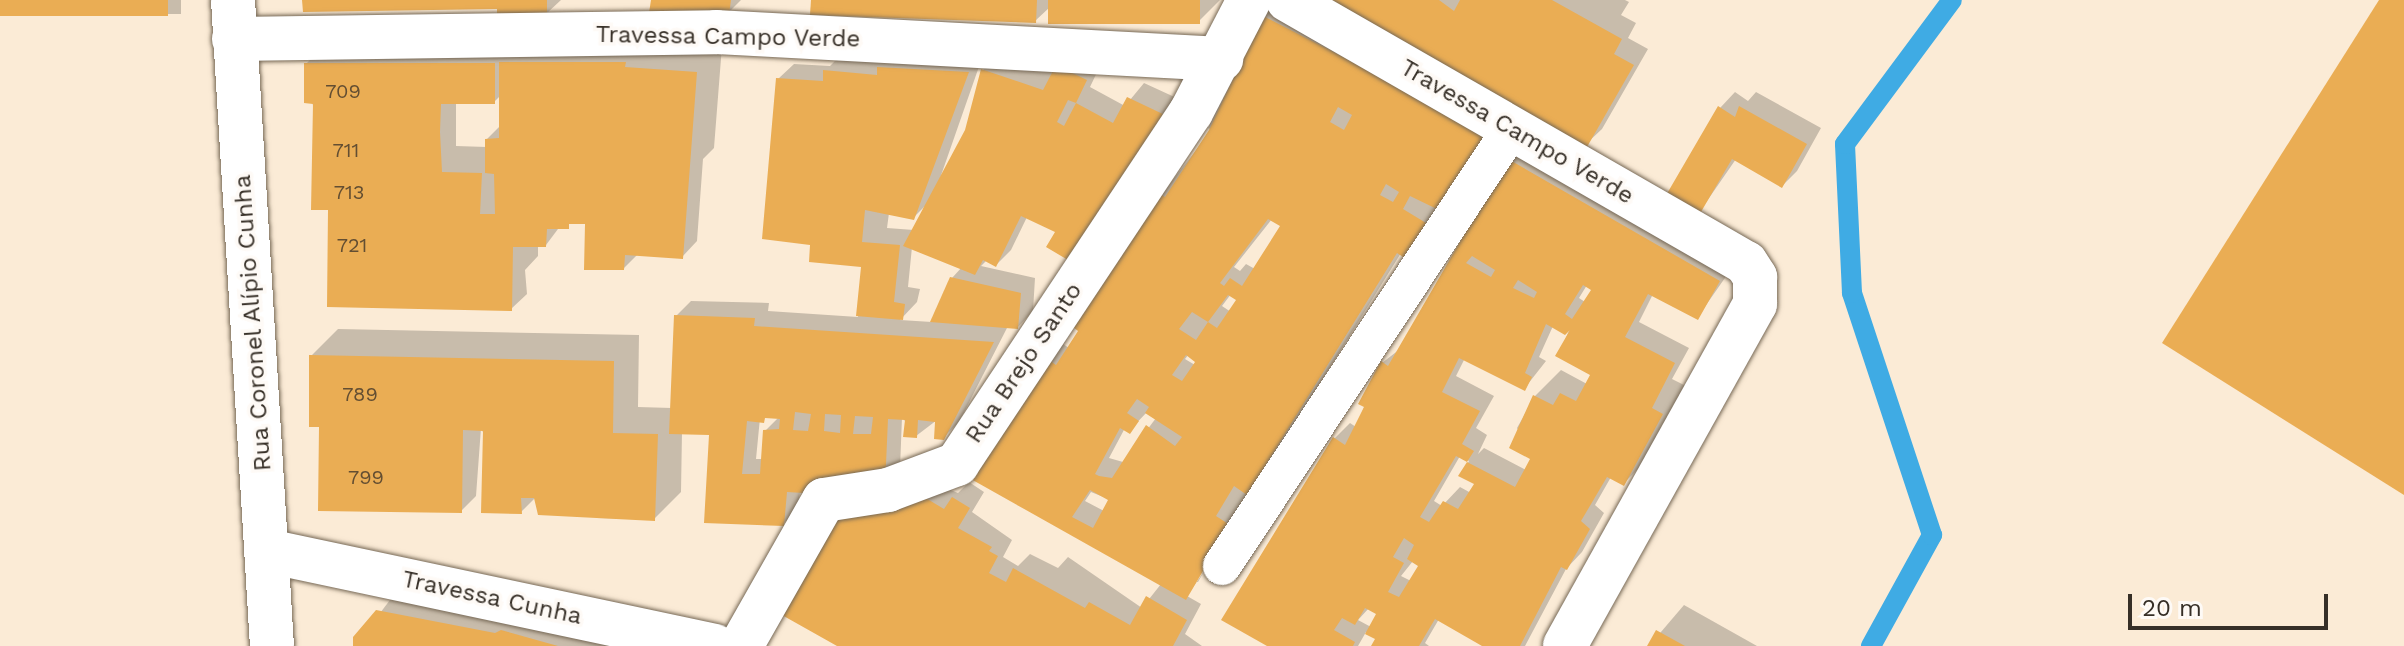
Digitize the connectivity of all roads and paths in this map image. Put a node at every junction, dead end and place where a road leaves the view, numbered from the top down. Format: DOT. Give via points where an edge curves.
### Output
graph roads {
  1 [pos="1249,0"];
  2 [pos="1288,0"];
  3 [pos="233,20"];
  4 [pos="1221,59"];
  5 [pos="1512,128"];
  6 [pos="268,551"];
  7 [pos="1222,566"];
  8 [pos="272,646"];
  9 [pos="715,646"];
  10 [pos="741,646"];
  11 [pos="1565,646"];
  1 -- 4 [label="street, Rua Brejo Santo"];
  2 -- 5 [label="street, Travessa Campo Verde"];
  3 -- 4 [label="street, Travessa Campo Verde" via="716,32"];
  3 -- 6 [label="street, Rua Coronel Alípio Cunha"];
  4 -- 10 [label="street, Rua Brejo Santo" via="957,464 888,490 824,500"];
  5 -- 7 [label="lane"];
  5 -- 11 [label="street, Travessa Campo Verde" via="1746,263 1755,277 1755,304"];
  6 -- 8 [label="street, Rua Coronel Alípio Cunha"];
  6 -- 9 [label="street, Travessa Cunha"];
}
